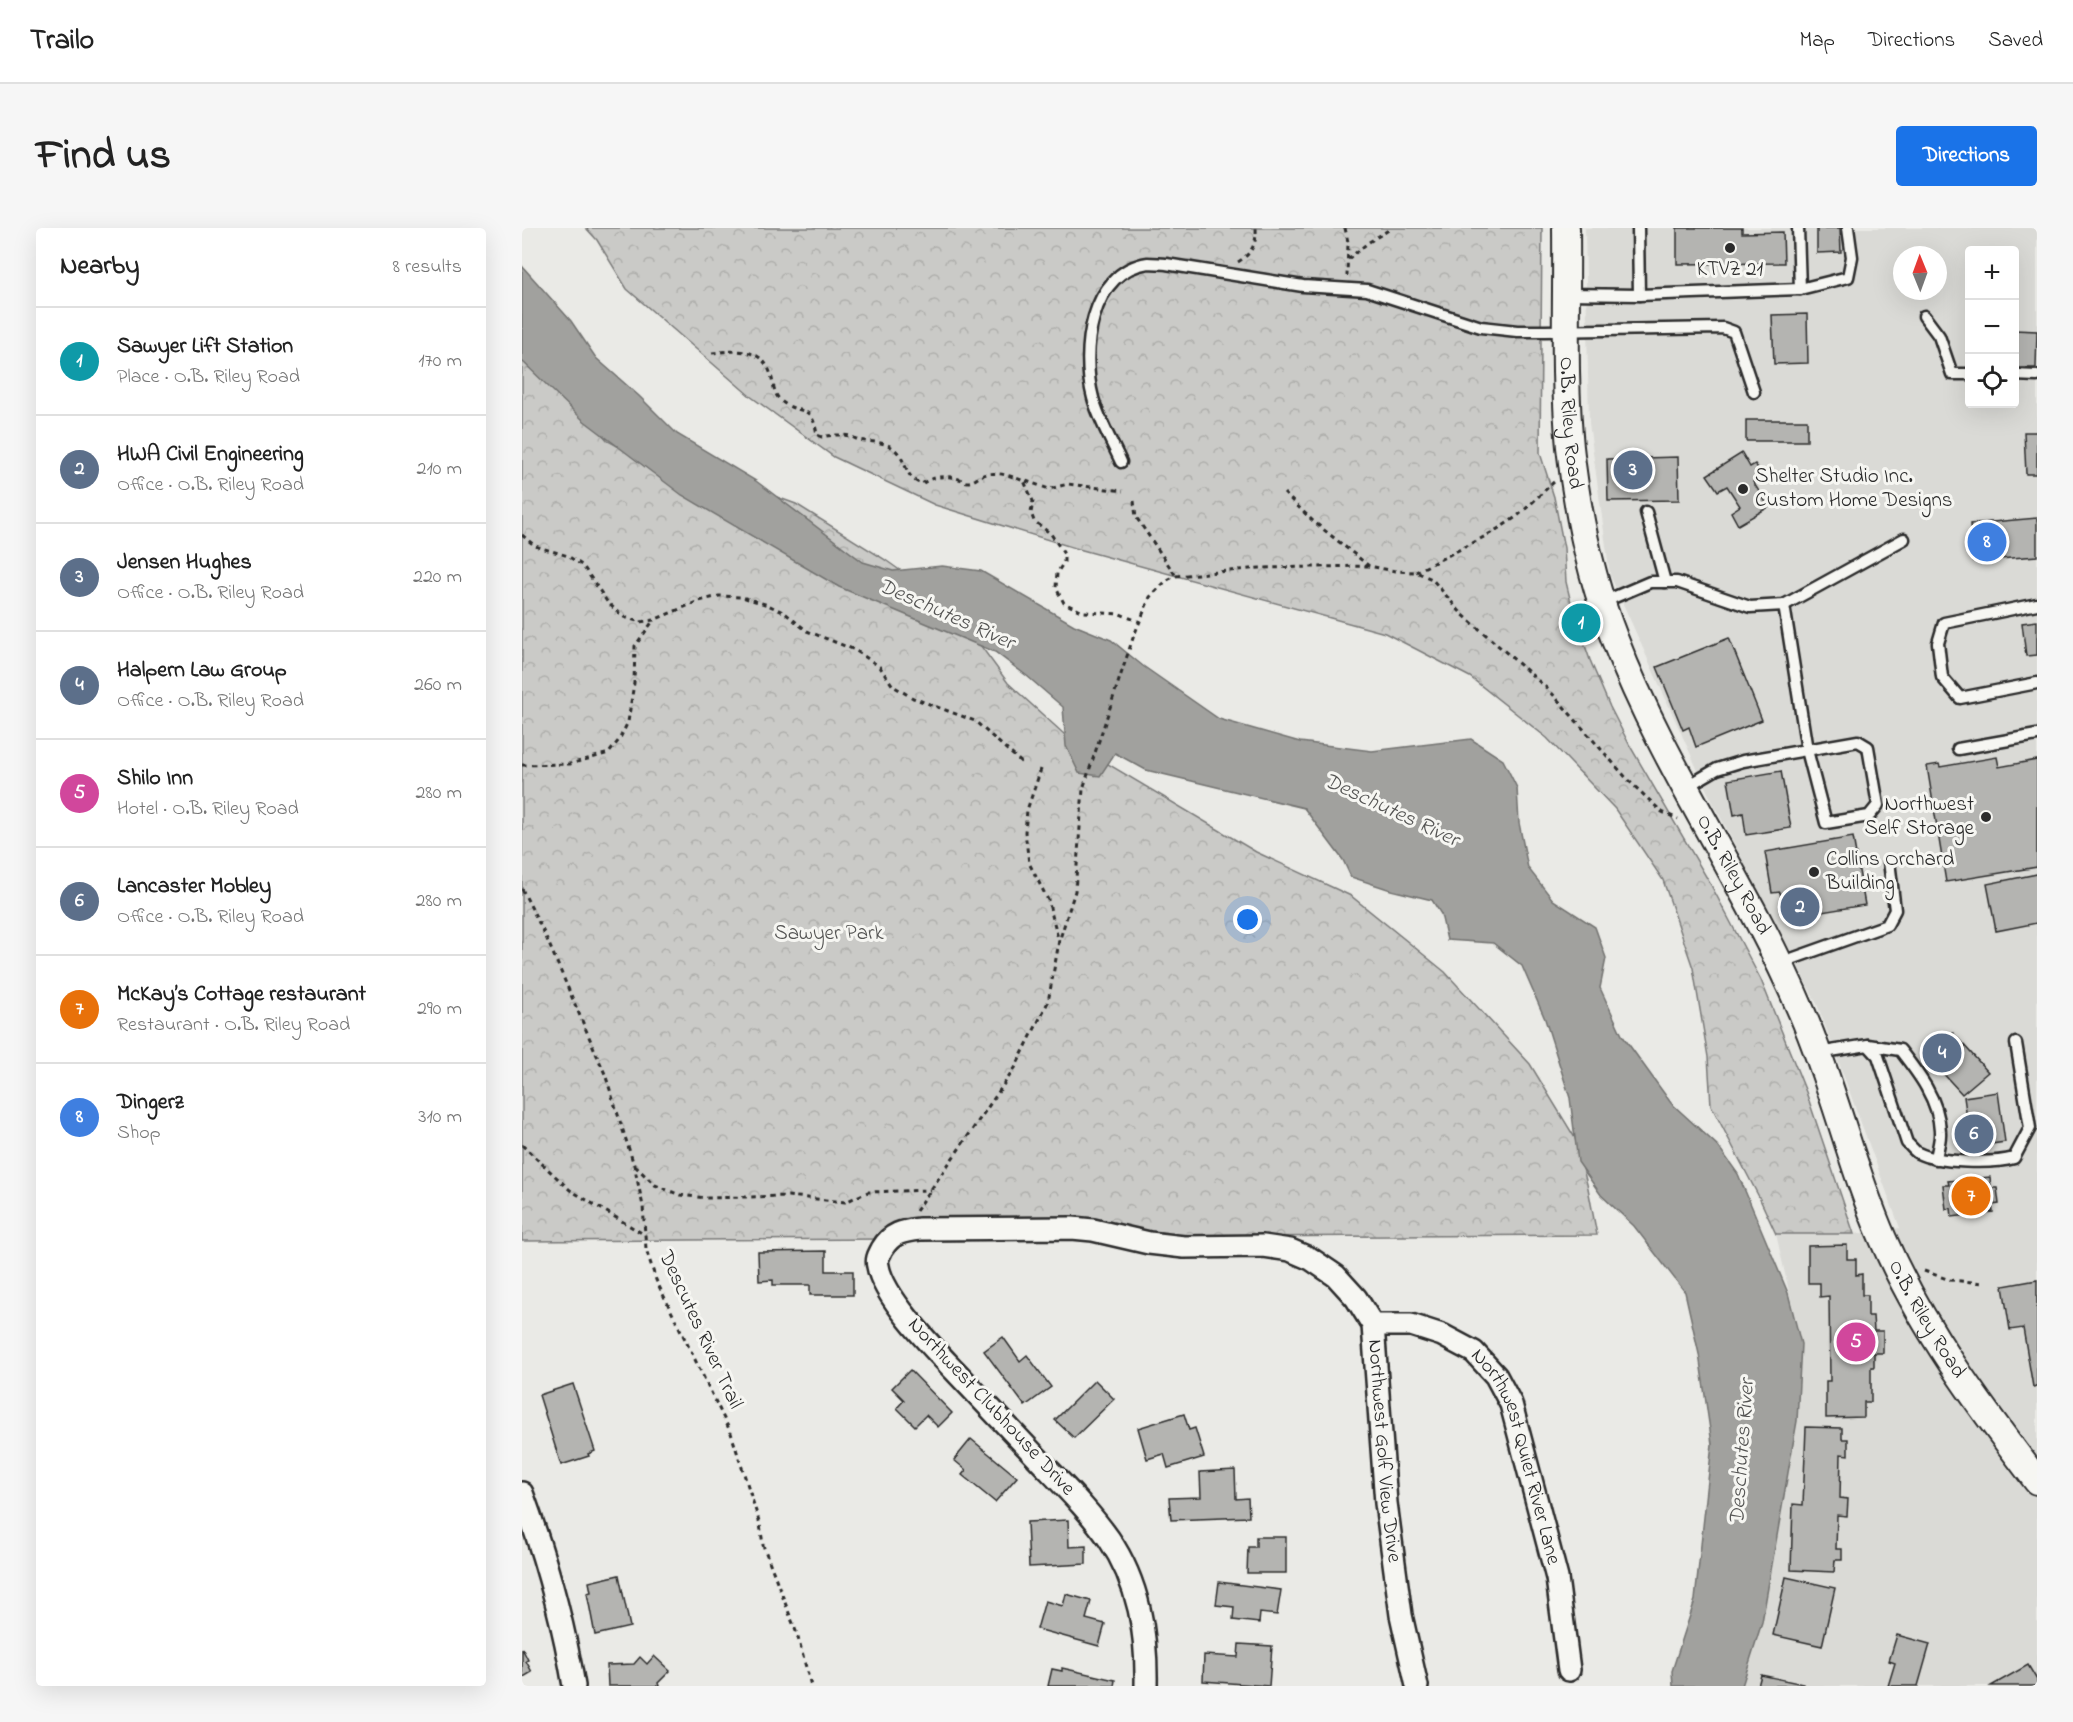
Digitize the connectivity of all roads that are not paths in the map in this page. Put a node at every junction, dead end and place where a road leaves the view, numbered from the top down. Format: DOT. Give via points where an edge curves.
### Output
graph roads {
  1 [pos="1566,228"];
  2 [pos="1638,228"];
  3 [pos="1798,228"];
  4 [pos="1848,228"];
  5 [pos="1800,289"];
  6 [pos="1567,294"];
  7 [pos="1639,295"];
  8 [pos="1924,316"];
  9 [pos="1567,331"];
  10 [pos="1965,374"];
  11 [pos="2019,375"];
  12 [pos="2037,376"];
  13 [pos="1754,392"];
  14 [pos="1121,462"];
  15 [pos="1646,512"];
  16 [pos="1904,539"];
  17 [pos="1665,582"];
  18 [pos="1602,603"];
  19 [pos="2037,604"];
  20 [pos="1784,605"];
  21 [pos="2037,683"];
  22 [pos="2037,735"];
  23 [pos="1958,749"];
  24 [pos="1807,750"];
  25 [pos="1685,788"];
  26 [pos="1889,861"];
  27 [pos="1780,963"];
  28 [pos="2016,1043"];
  29 [pos="1868,1045"];
  30 [pos="1817,1053"];
  31 [pos="1936,1159"];
  32 [pos="900,1232"];
  33 [pos="1373,1325"];
  34 [pos="2037,1481"];
  35 [pos="522,1493"];
  36 [pos="1569,1670"];
  37 [pos="574,1686"];
  38 [pos="1146,1686"];
  39 [pos="1417,1686"];
  1 -- 6 [label="street, O.B. Riley Road"];
  2 -- 7 [label="lane"];
  3 -- 5 [label="lane"];
  4 -- 5 [label="lane" via="1852,257 1848,278"];
  5 -- 7 [label="lane"];
  6 -- 7 [label="lane"];
  6 -- 9 [label="street, O.B. Riley Road"];
  8 -- 10 [label="lane" via="1939,336 1952,374"];
  9 -- 13 [label="lane" via="1724,328 1734,332"];
  9 -- 14 [label="lane" via="1481,327 1367,290 1282,283 1148,263 1114,280 1091,325 1088,358 1094,399"];
  9 -- 18 [label="street, O.B. Riley Road" via="1573,466 1587,550"];
  11 -- 12 [label="lane"];
  15 -- 17 [label="lane"];
  16 -- 20 [label="lane"];
  17 -- 18 [label="lane" via="1650,582"];
  17 -- 20 [label="lane" via="1677,582 1750,607"];
  18 -- 25 [label="street, O.B. Riley Road" via="1631,679"];
  19 -- 21 [label="lane" via="1944,623 1938,643 1942,677 1960,698"];
  20 -- 24 [label="lane"];
  22 -- 23 [label="lane"];
  24 -- 24 [label="lane" via="1826,823 1869,816 1878,805 1868,747 1858,741"];
  24 -- 25 [label="lane" via="1717,769"];
  25 -- 27 [label="street, O.B. Riley Road"];
  26 -- 27 [label="lane" via="1895,910 1887,925"];
  27 -- 30 [label="street, O.B. Riley Road"];
  28 -- 31 [label="lane" via="2030,1128 2020,1150 2014,1158 2002,1162"];
  29 -- 30 [label="lane"];
  29 -- 31 [label="lane" via="1878,1056 1907,1143 1917,1152"];
  29 -- 31 [label="lane" via="1900,1050 1918,1074 1934,1103 1941,1131"];
  30 -- 34 [label="street, O.B. Riley Road" via="1869,1204 1900,1276 1952,1365"];
  32 -- 33 [label="street, Northwest Golf View Drive" via="1072,1228 1184,1247 1263,1246 1290,1250 1336,1276"];
  32 -- 38 [label="street, Northwest Clubhouse Drive" via="886,1242 878,1258 881,1276 898,1306 1074,1496 1108,1538 1127,1570 1141,1610"];
  33 -- 36 [label="street, Northwest Quiet River Lane" via="1411,1326 1442,1335 1474,1352 1496,1376 1512,1404 1557,1578"];
  33 -- 39 [label="street, Northwest Golf View Drive" via="1386,1503 1401,1615"];
  35 -- 37 [label="street" via="542,1547"];
}
